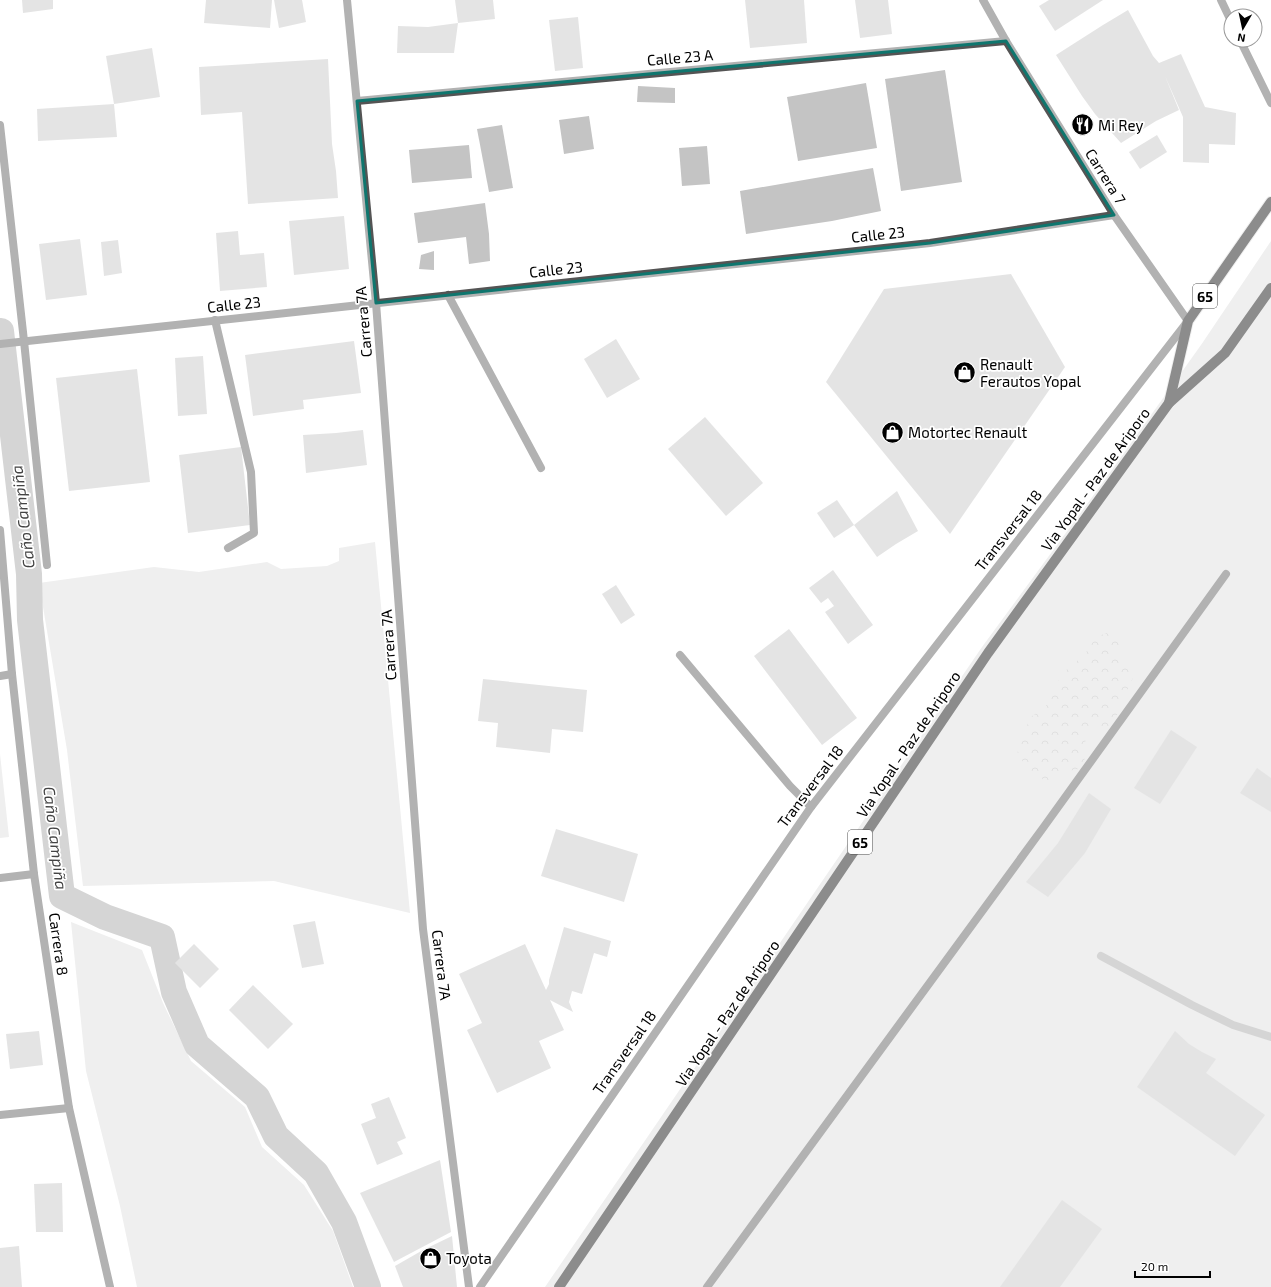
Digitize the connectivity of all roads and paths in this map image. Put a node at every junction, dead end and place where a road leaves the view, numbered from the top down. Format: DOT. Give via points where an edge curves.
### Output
graph roads {
  1 [pos="347,0"];
  2 [pos="983,0"];
  3 [pos="1006,41"];
  4 [pos="1244,48"];
  5 [pos="357,101"];
  6 [pos="1271,103"];
  7 [pos="0,125"];
  8 [pos="1271,202"];
  9 [pos="1114,215"];
  10 [pos="1271,288"];
  11 [pos="448,295"];
  12 [pos="376,303"];
  13 [pos="215,320"];
  14 [pos="1188,321"];
  15 [pos="24,341"];
  16 [pos="0,344"];
  17 [pos="1169,403"];
  18 [pos="541,468"];
  19 [pos="0,530"];
  20 [pos="228,548"];
  21 [pos="47,565"];
  22 [pos="1226,574"];
  23 [pos="680,655"];
  24 [pos="12,674"];
  25 [pos="0,676"];
  26 [pos="810,807"];
  27 [pos="34,874"];
  28 [pos="0,878"];
  29 [pos="69,1108"];
  30 [pos="0,1115"];
  31 [pos="110,1287"];
  32 [pos="469,1287"];
  33 [pos="480,1287"];
  34 [pos="559,1287"];
  35 [pos="707,1287"];
  1 -- 5 [label="street, Carrera 7A"];
  2 -- 3 [label="street, Carrera 7"];
  3 -- 5 [label="street, Calle 23 A"];
  3 -- 9 [label="street, Carrera 7"];
  4 -- 6 [label="street"];
  5 -- 12 [label="street, Carrera 7A"];
  7 -- 15 [label="street"];
  8 -- 14 [label="main road, 65"];
  9 -- 11 [label="street, Calle 23" via="930,243"];
  9 -- 14 [label="street, Carrera 7"];
  10 -- 17 [label="main road, 65" via="1225,353"];
  11 -- 12 [label="street, Calle 23"];
  11 -- 18 [label="street"];
  12 -- 13 [label="street, Calle 23"];
  12 -- 32 [label="street, Carrera 7A" via="423,929"];
  13 -- 15 [label="street, Calle 23"];
  13 -- 20 [label="street" via="251,472 254,533"];
  14 -- 17 [label="main road, 65"];
  14 -- 26 [label="street, Transversal 18"];
  15 -- 16 [label="street, Calle 23"];
  15 -- 21 [label="street"];
  17 -- 34 [label="main road, Via Yopal - Paz de Ariporo / 65" via="988,653"];
  19 -- 24 [label="street, Carrera 8"];
  22 -- 35 [label="street"];
  23 -- 26 [label="street"];
  24 -- 25 [label="street"];
  24 -- 27 [label="street, Carrera 8"];
  26 -- 33 [label="street, Transversal 18"];
  27 -- 28 [label="street"];
  27 -- 29 [label="street, Carrera 8"];
  29 -- 30 [label="street"];
  29 -- 31 [label="street, Carrera 8"];
}
